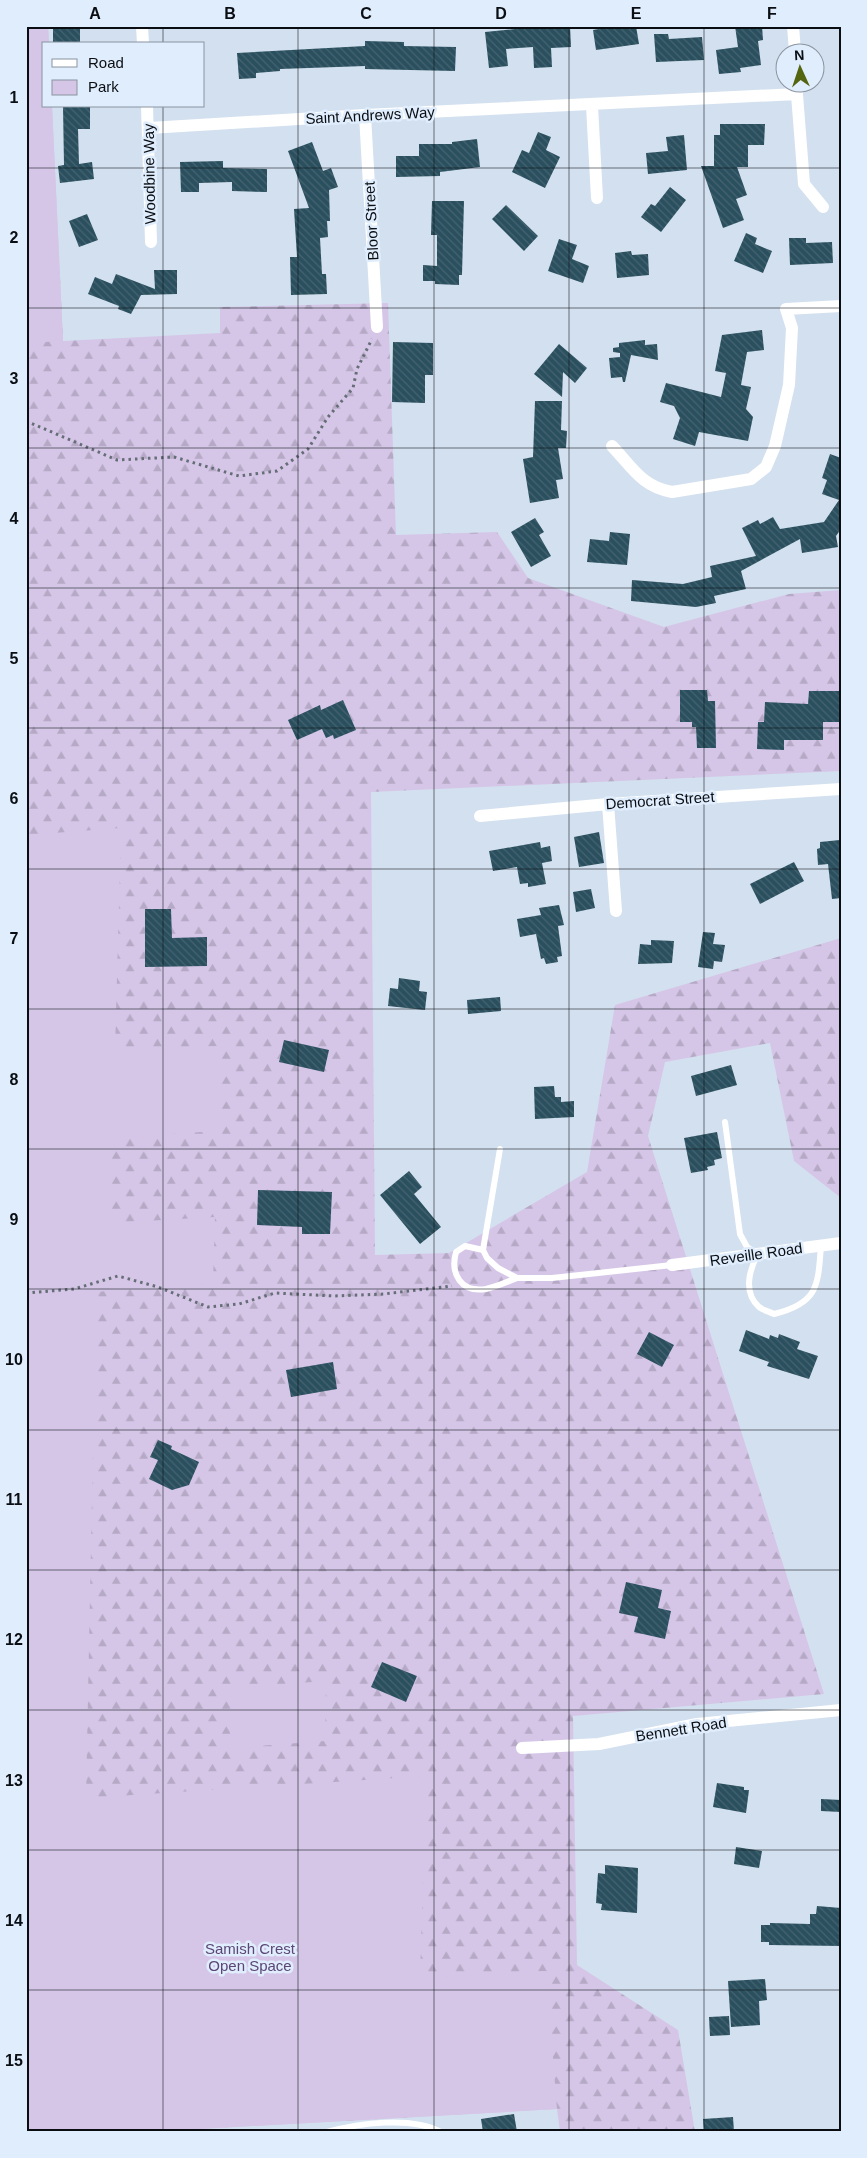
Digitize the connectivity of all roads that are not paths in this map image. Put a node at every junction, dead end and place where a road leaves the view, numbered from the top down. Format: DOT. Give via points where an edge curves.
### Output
graph roads {
  1 [pos="142,26"];
  2 [pos="793,26"];
  3 [pos="143,42"];
  4 [pos="794,42"];
  5 [pos="774,90"];
  6 [pos="796,92"];
  7 [pos="592,106"];
  8 [pos="147,108"];
  9 [pos="365,114"];
  10 [pos="149,128"];
  11 [pos="597,198"];
  12 [pos="823,206"];
  13 [pos="151,242"];
  14 [pos="841,306"];
  15 [pos="378,327"];
  16 [pos="612,446"];
  17 [pos="841,789"];
  18 [pos="608,804"];
  19 [pos="480,816"];
  20 [pos="616,911"];
  21 [pos="725,1122"];
  22 [pos="500,1149"];
  23 [pos="841,1244"];
  24 [pos="821,1245"];
  25 [pos="483,1250"];
  26 [pos="758,1254"];
  27 [pos="672,1265"];
  28 [pos="517,1278"];
  29 [pos="841,1710"];
  30 [pos="522,1748"];
  31 [pos="327,2132"];
  32 [pos="442,2132"];
  1 -- 3 [label="street"];
  2 -- 4 [label="street"];
  5 -- 7 [label="street, Saint Andrews Way"];
  6 -- 12 [label="street, Saint Andrews Way" via="804,184"];
  7 -- 9 [label="street, Saint Andrews Way"];
  7 -- 11 [label="street"];
  8 -- 10 [label="street, Woodbine Way"];
  9 -- 10 [label="street, Saint Andrews Way"];
  9 -- 15 [label="street, Bloor Street"];
  10 -- 13 [label="street, Woodbine Way"];
  14 -- 16 [label="street" via="786,309 792,328 792,355 783,417 766,467 751,479 672,492 661,490 649,486"];
  17 -- 18 [label="street, Democrat Street"];
  18 -- 19 [label="street, Democrat Street"];
  18 -- 20 [label="street"];
  21 -- 26 [label="lane" via="740,1234 747,1247"];
  22 -- 25 [label="lane"];
  23 -- 24 [label="street, Reveille Road"];
  24 -- 26 [label="street, Reveille Road"];
  24 -- 26 [label="lane" via="816,1287 806,1300 791,1310 774,1314 759,1307 751,1292 748,1280"];
  25 -- 28 [label="lane" via="498,1268"];
  25 -- 28 [label="lane" via="465,1246 456,1252 455,1276 462,1284 474,1289 487,1289"];
  26 -- 27 [label="street, Reveille Road"];
  27 -- 28 [label="lane" via="552,1278"];
  29 -- 30 [label="street, Bennett Road" via="697,1724 599,1744"];
  31 -- 32 [label="lane" via="353,2125 391,2123 429,2125"];
}
